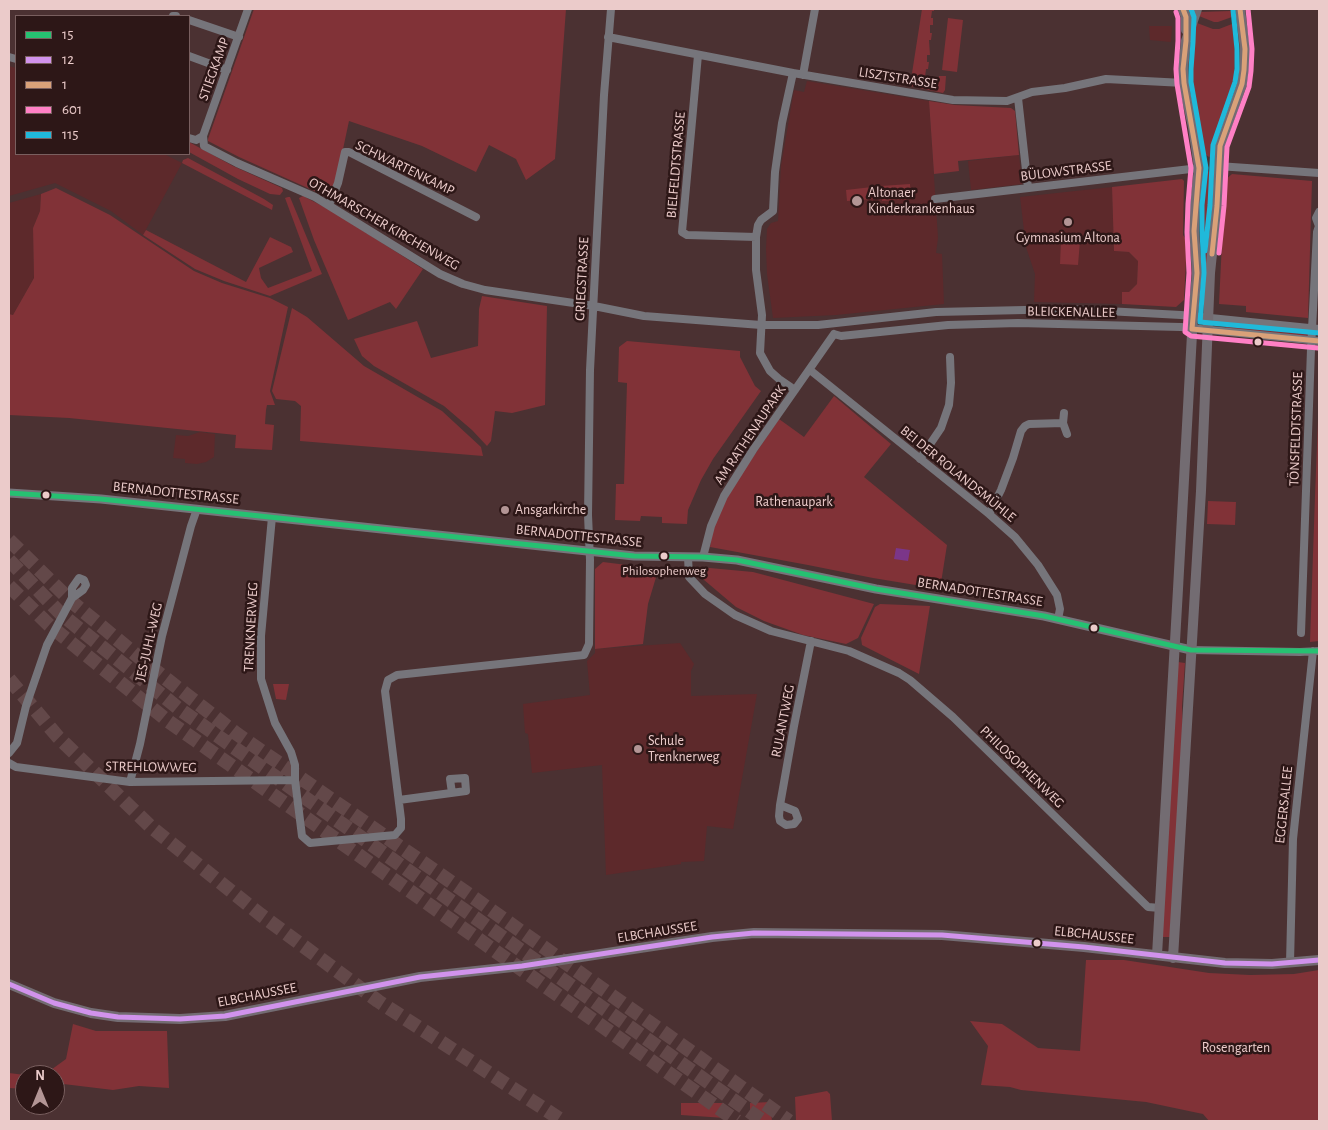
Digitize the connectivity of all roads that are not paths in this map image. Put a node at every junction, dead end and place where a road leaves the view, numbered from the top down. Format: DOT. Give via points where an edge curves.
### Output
graph roads {
  1 [pos="248,9"];
  2 [pos="612,9"];
  3 [pos="815,9"];
  4 [pos="1183,9"];
  5 [pos="1197,9"];
  6 [pos="1240,9"];
  7 [pos="190,20"];
  8 [pos="239,37"];
  9 [pos="608,38"];
  10 [pos="1186,41"];
  11 [pos="698,55"];
  12 [pos="190,56"];
  13 [pos="227,70"];
  14 [pos="793,74"];
  15 [pos="802,75"];
  16 [pos="1184,83"];
  17 [pos="1018,98"];
  18 [pos="203,136"];
  19 [pos="190,138"];
  20 [pos="1218,166"];
  21 [pos="1199,168"];
  22 [pos="1319,173"];
  23 [pos="1028,188"];
  24 [pos="935,199"];
  25 [pos="329,206"];
  26 [pos="1319,212"];
  27 [pos="476,217"];
  28 [pos="756,237"];
  29 [pos="594,306"];
  30 [pos="1192,316"];
  31 [pos="1209,318"];
  32 [pos="831,324"];
  33 [pos="761,325"];
  34 [pos="1316,328"];
  35 [pos="1192,329"];
  36 [pos="1209,331"];
  37 [pos="834,334"];
  38 [pos="1316,340"];
  39 [pos="950,357"];
  40 [pos="810,370"];
  41 [pos="795,390"];
  42 [pos="1064,413"];
  43 [pos="1063,423"];
  44 [pos="1068,434"];
  45 [pos="920,460"];
  46 [pos="9,493"];
  47 [pos="197,509"];
  48 [pos="989,514"];
  49 [pos="272,517"];
  50 [pos="590,551"];
  51 [pos="688,557"];
  52 [pos="703,557"];
  53 [pos="72,598"];
  54 [pos="1058,619"];
  55 [pos="1301,633"];
  56 [pos="811,641"];
  57 [pos="1174,646"];
  58 [pos="1191,650"];
  59 [pos="1316,651"];
  60 [pos="9,753"];
  61 [pos="9,763"];
  62 [pos="295,780"];
  63 [pos="130,782"];
  64 [pos="452,793"];
  65 [pos="399,800"];
  66 [pos="780,805"];
  67 [pos="1160,908"];
  68 [pos="1157,955"];
  69 [pos="1173,958"];
  70 [pos="1319,960"];
  71 [pos="1290,963"];
  72 [pos="9,984"];
  1 -- 8 [label="street, STIEGKAMP"];
  2 -- 9 [label="street, GRIEGSTRASSE"];
  3 -- 15 [label="street"];
  4 -- 10 [label="main road"];
  5 -- 10 [label="main road"];
  6 -- 20 [label="main road" via="1244,70 1220,146"];
  7 -- 8 [label="street"];
  8 -- 13 [label="street, STIEGKAMP"];
  9 -- 11 [label="street, LISZTSTRASSE"];
  9 -- 29 [label="street, GRIEGSTRASSE"];
  10 -- 16 [label="main road"];
  11 -- 14 [label="street, LISZTSTRASSE"];
  11 -- 28 [label="street, BIELFELDTSTRASSE" via="682,232 687,235"];
  12 -- 13 [label="street"];
  13 -- 18 [label="street, STIEGKAMP"];
  14 -- 15 [label="street, LISZTSTRASSE"];
  14 -- 28 [label="street" via="782,123 773,211 761,220"];
  15 -- 17 [label="street, LISZTSTRASSE" via="953,100 1007,101"];
  16 -- 17 [label="street, LISZTSTRASSE" via="1106,79 1032,92"];
  16 -- 21 [label="main road"];
  17 -- 23 [label="street"];
  18 -- 19 [label="street" via="196,140"];
  18 -- 25 [label="street, OTHMARSCHER KIRCHENWEG" via="206,148"];
  20 -- 21 [label="main road"];
  20 -- 22 [label="street"];
  20 -- 31 [label="main road"];
  21 -- 23 [label="street, BÜLOWSTRASSE"];
  21 -- 30 [label="main road" via="1194,231 1197,274"];
  23 -- 24 [label="street, BÜLOWSTRASSE"];
  25 -- 27 [label="street, SCHWARTENKAMP" via="345,152 349,152"];
  25 -- 29 [label="street, OTHMARSCHER KIRCHENWEG" via="440,274 463,284"];
  26 -- 34 [label="street, TÖNSFELDTSTRASSE" via="1316,218 1319,226"];
  28 -- 33 [label="street"];
  29 -- 33 [label="street, OTHMARSCHER KIRCHENWEG" via="669,319"];
  29 -- 50 [label="street, GRIEGSTRASSE" via="590,370"];
  30 -- 31 [label="street, BLEICKENALLEE"];
  30 -- 32 [label="street, BLEICKENALLEE" via="1069,309 1017,310 936,312"];
  30 -- 35 [label="main road"];
  31 -- 34 [label="street, BLEICKENALLEE"];
  31 -- 36 [label="main road"];
  32 -- 33 [label="street, BLEICKENALLEE"];
  32 -- 37 [label="street"];
  33 -- 41 [label="street" via="760,352 763,359 779,380"];
  34 -- 38 [label="street, TÖNSFELDTSTRASSE"];
  35 -- 36 [label="street, BLEICKENALLEE"];
  35 -- 37 [label="street, BLEICKENALLEE" via="1018,323"];
  35 -- 57 [label="main road"];
  36 -- 38 [label="street, BLEICKENALLEE"];
  36 -- 58 [label="main road"];
  37 -- 40 [label="street, AM RATHENAUPARK"];
  38 -- 55 [label="street, TÖNSFELDTSTRASSE"];
  39 -- 45 [label="street" via="951,392 945,418"];
  40 -- 41 [label="street, AM RATHENAUPARK"];
  40 -- 45 [label="street, BEI DER ROLANDSMÜHLE"];
  41 -- 52 [label="street, AM RATHENAUPARK" via="724,496 711,526"];
  42 -- 43 [label="street"];
  43 -- 44 [label="street"];
  43 -- 48 [label="street" via="1029,424 1021,430 1001,490"];
  45 -- 48 [label="street, BEI DER ROLANDSMÜHLE"];
  46 -- 47 [label="street, BERNADOTTESTRASSE"];
  47 -- 49 [label="street, BERNADOTTESTRASSE"];
  47 -- 63 [label="street, JES-JUHL-WEG" via="162,636"];
  48 -- 54 [label="street, BEI DER ROLANDSMÜHLE" via="1015,537 1038,565 1057,595"];
  49 -- 50 [label="street, BERNADOTTESTRASSE"];
  49 -- 62 [label="street, TRENKNERWEG" via="261,636 261,679 275,723 296,765"];
  50 -- 51 [label="street, BERNADOTTESTRASSE"];
  50 -- 65 [label="street, TRENKNERWEG" via="589,644 584,656 397,675 388,680 385,691"];
  51 -- 52 [label="street, BERNADOTTESTRASSE"];
  51 -- 56 [label="street, PHILOSOPHENWEG" via="688,577 705,594 735,615 771,631"];
  52 -- 54 [label="street, BERNADOTTESTRASSE" via="737,560 876,589"];
  53 -- 60 [label="street" via="47,645 17,743"];
  54 -- 57 [label="street, BERNADOTTESTRASSE"];
  56 -- 66 [label="street, RULANTWEG"];
  56 -- 67 [label="street, PHILOSOPHENWEG" via="848,651 899,672 910,680 953,717 1148,908"];
  57 -- 58 [label="street, BERNADOTTESTRASSE"];
  57 -- 67 [label="main road"];
  58 -- 59 [label="street, BERNADOTTESTRASSE"];
  58 -- 69 [label="main road"];
  59 -- 71 [label="street, EGGERSALLEE" via="1293,839"];
  61 -- 63 [label="street, STREHLOWWEG" via="16,767"];
  62 -- 63 [label="street, STREHLOWWEG"];
  62 -- 65 [label="street, TRENKNERWEG" via="301,832 310,843 395,836 401,828"];
  64 -- 65 [label="street"];
  67 -- 68 [label="main road"];
  68 -- 69 [label="main road, ELBCHAUSSEE"];
  68 -- 72 [label="main road, ELBCHAUSSEE" via="920,934 754,933 420,977 240,1013 189,1019 90,1013 54,1003"];
  69 -- 71 [label="main road, ELBCHAUSSEE" via="1225,963"];
  70 -- 71 [label="main road, ELBCHAUSSEE"];
}
